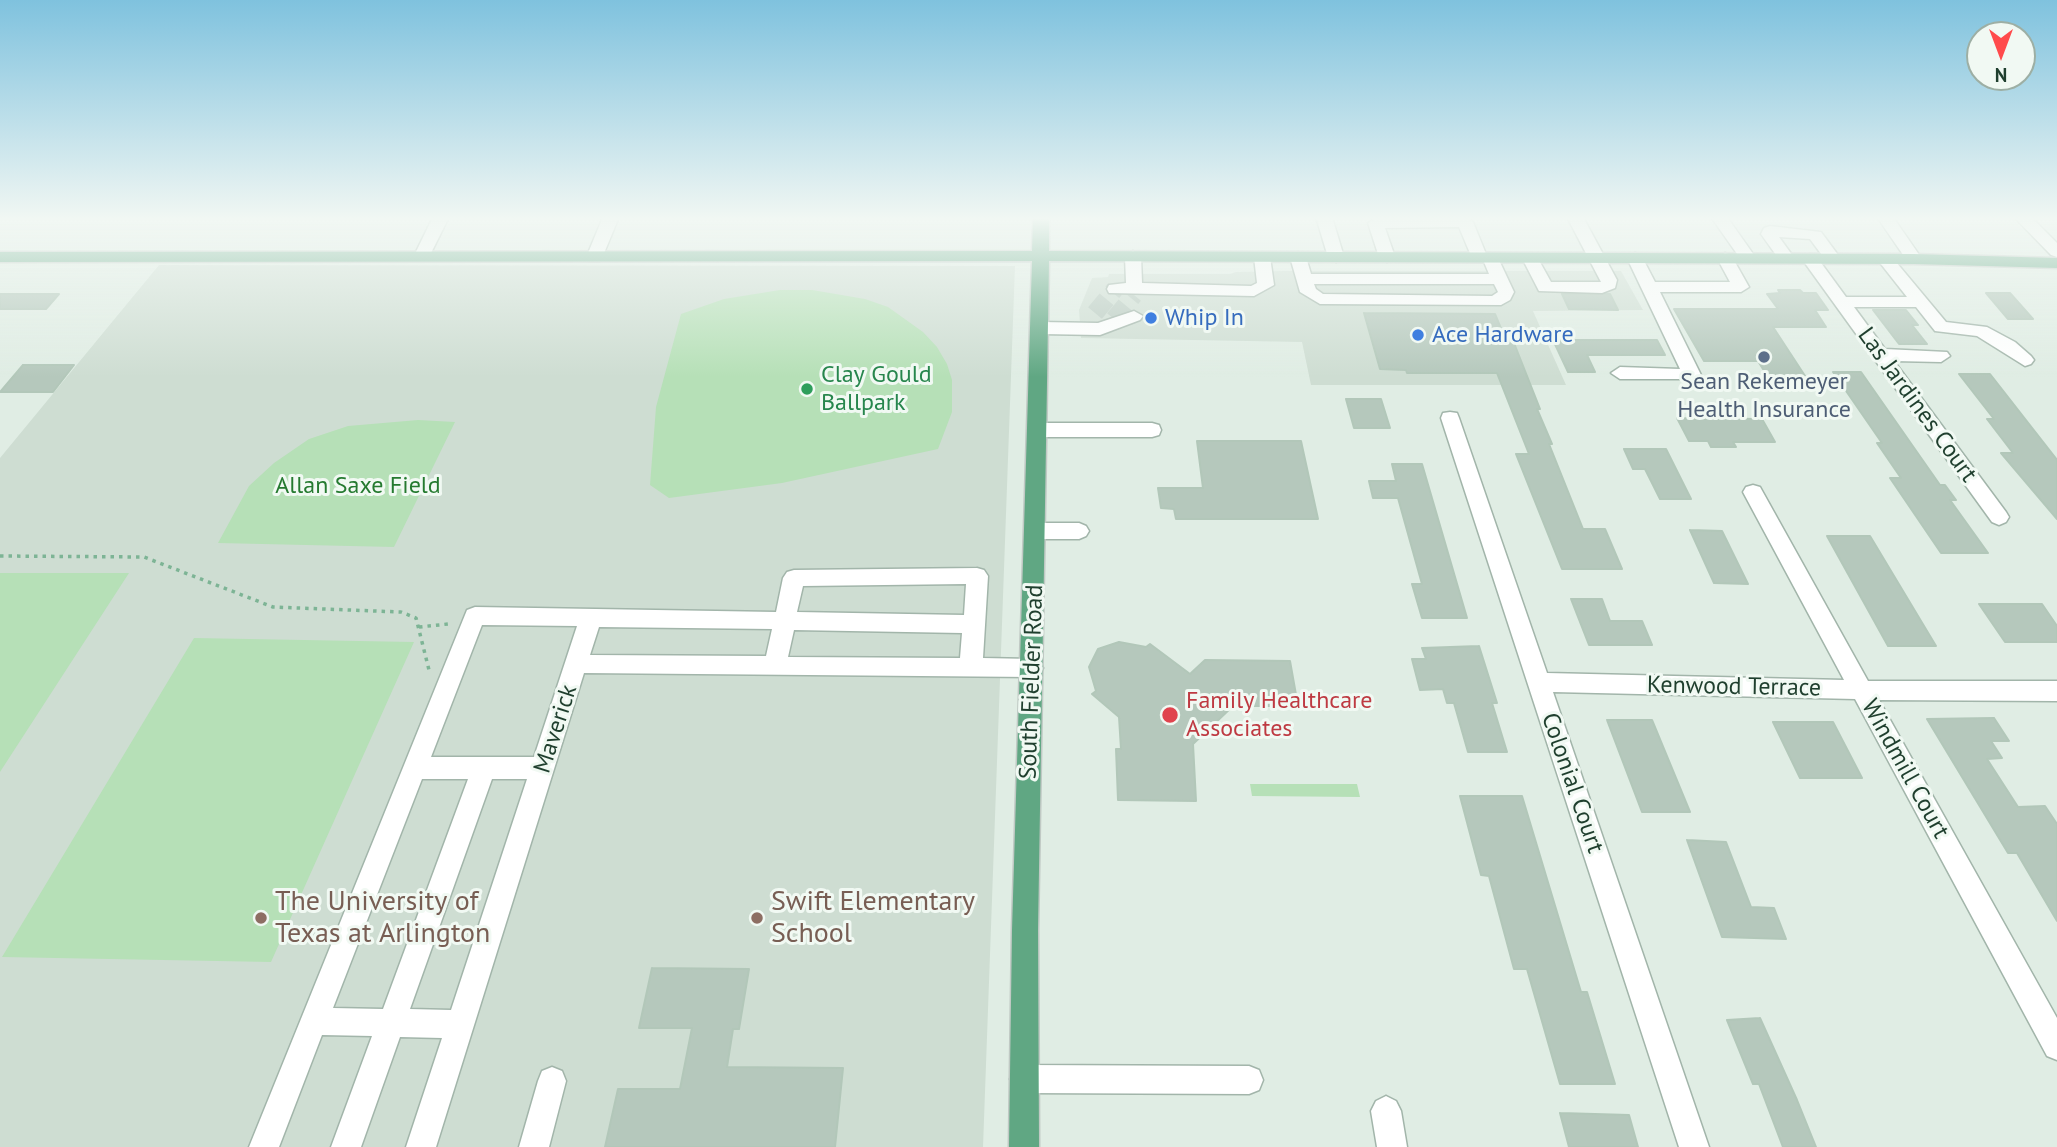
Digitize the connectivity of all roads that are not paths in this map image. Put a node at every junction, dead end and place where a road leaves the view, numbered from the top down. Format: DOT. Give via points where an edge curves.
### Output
graph roads {
  1 [pos="1042,271"];
  2 [pos="1134,271"];
  3 [pos="1264,271"];
  4 [pos="1302,271"];
  5 [pos="1494,271"];
  6 [pos="1536,271"];
  7 [pos="1604,271"];
  8 [pos="1641,271"];
  9 [pos="1732,271"];
  10 [pos="1819,271"];
  11 [pos="1894,271"];
  12 [pos="1649,287"];
  13 [pos="1133,297"];
  14 [pos="1842,302"];
  15 [pos="1920,302"];
  16 [pos="1041,328"];
  17 [pos="1881,355"];
  18 [pos="1941,356"];
  19 [pos="2025,360"];
  20 [pos="1620,373"];
  21 [pos="1450,418"];
  22 [pos="1038,430"];
  23 [pos="1152,430"];
  24 [pos="1753,492"];
  25 [pos="1999,516"];
  26 [pos="1035,531"];
  27 [pos="1079,531"];
  28 [pos="591,617"];
  29 [pos="785,621"];
  30 [pos="974,624"];
  31 [pos="578,664"];
  32 [pos="775,666"];
  33 [pos="971,667"];
  34 [pos="1032,668"];
  35 [pos="1538,681"];
  36 [pos="1862,690"];
  37 [pos="2057,691"];
  38 [pos="413,768"];
  39 [pos="484,768"];
  40 [pos="543,768"];
  41 [pos="314,1021"];
  42 [pos="391,1022"];
  43 [pos="460,1024"];
  44 [pos="2057,1046"];
  45 [pos="1024,1079"];
  46 [pos="1249,1080"];
  47 [pos="552,1082"];
  48 [pos="1386,1111"];
  49 [pos="264,1147"];
  50 [pos="346,1147"];
  51 [pos="421,1147"];
  52 [pos="534,1147"];
  53 [pos="1024,1147"];
  54 [pos="1392,1147"];
  55 [pos="1694,1147"];
  1 -- 16 [label="main road, South Fielder Road"];
  2 -- 13 [label="street"];
  3 -- 13 [label="street" via="1266,285 1254,291"];
  4 -- 5 [label="street" via="1308,292 1320,299 1468,301 1501,299 1506,292"];
  6 -- 7 [label="street" via="1545,287 1602,288 1609,284"];
  8 -- 12 [label="street"];
  9 -- 12 [label="street" via="1741,287"];
  10 -- 14 [label="street, Las Jardines Court"];
  11 -- 15 [label="street"];
  12 -- 20 [label="street" via="1692,374"];
  13 -- 16 [label="street" via="1103,319"];
  14 -- 15 [label="street"];
  14 -- 17 [label="street, Las Jardines Court"];
  15 -- 19 [label="street" via="1941,327 1981,331 2009,345"];
  16 -- 22 [label="main road, South Fielder Road"];
  17 -- 18 [label="street"];
  17 -- 25 [label="street, Las Jardines Court"];
  21 -- 35 [label="street, Colonial Court"];
  22 -- 23 [label="street"];
  22 -- 26 [label="main road, South Fielder Road"];
  24 -- 36 [label="street, Windmill Court"];
  26 -- 27 [label="street"];
  26 -- 34 [label="main road, South Fielder Road"];
  28 -- 29 [label="street"];
  28 -- 31 [label="street"];
  28 -- 38 [label="street" via="475,615"];
  29 -- 30 [label="street"];
  29 -- 30 [label="street" via="794,578 977,576"];
  29 -- 32 [label="street"];
  30 -- 33 [label="street"];
  31 -- 32 [label="street, Maverick"];
  31 -- 40 [label="street, Maverick"];
  32 -- 33 [label="street, Maverick"];
  33 -- 34 [label="street, Maverick"];
  34 -- 45 [label="main road, South Fielder Road"];
  35 -- 36 [label="street, Kenwood Terrace"];
  35 -- 55 [label="street, Colonial Court"];
  36 -- 37 [label="street, Kenwood Terrace"];
  36 -- 44 [label="street, Windmill Court"];
  38 -- 39 [label="street"];
  38 -- 41 [label="street"];
  39 -- 40 [label="street"];
  39 -- 42 [label="street"];
  40 -- 43 [label="street, Maverick"];
  41 -- 42 [label="street"];
  41 -- 49 [label="street"];
  42 -- 43 [label="street"];
  42 -- 50 [label="street"];
  43 -- 51 [label="street, Maverick"];
  45 -- 46 [label="street"];
  45 -- 53 [label="main road, South Fielder Road"];
  47 -- 52 [label="street"];
  48 -- 54 [label="street"];
}
